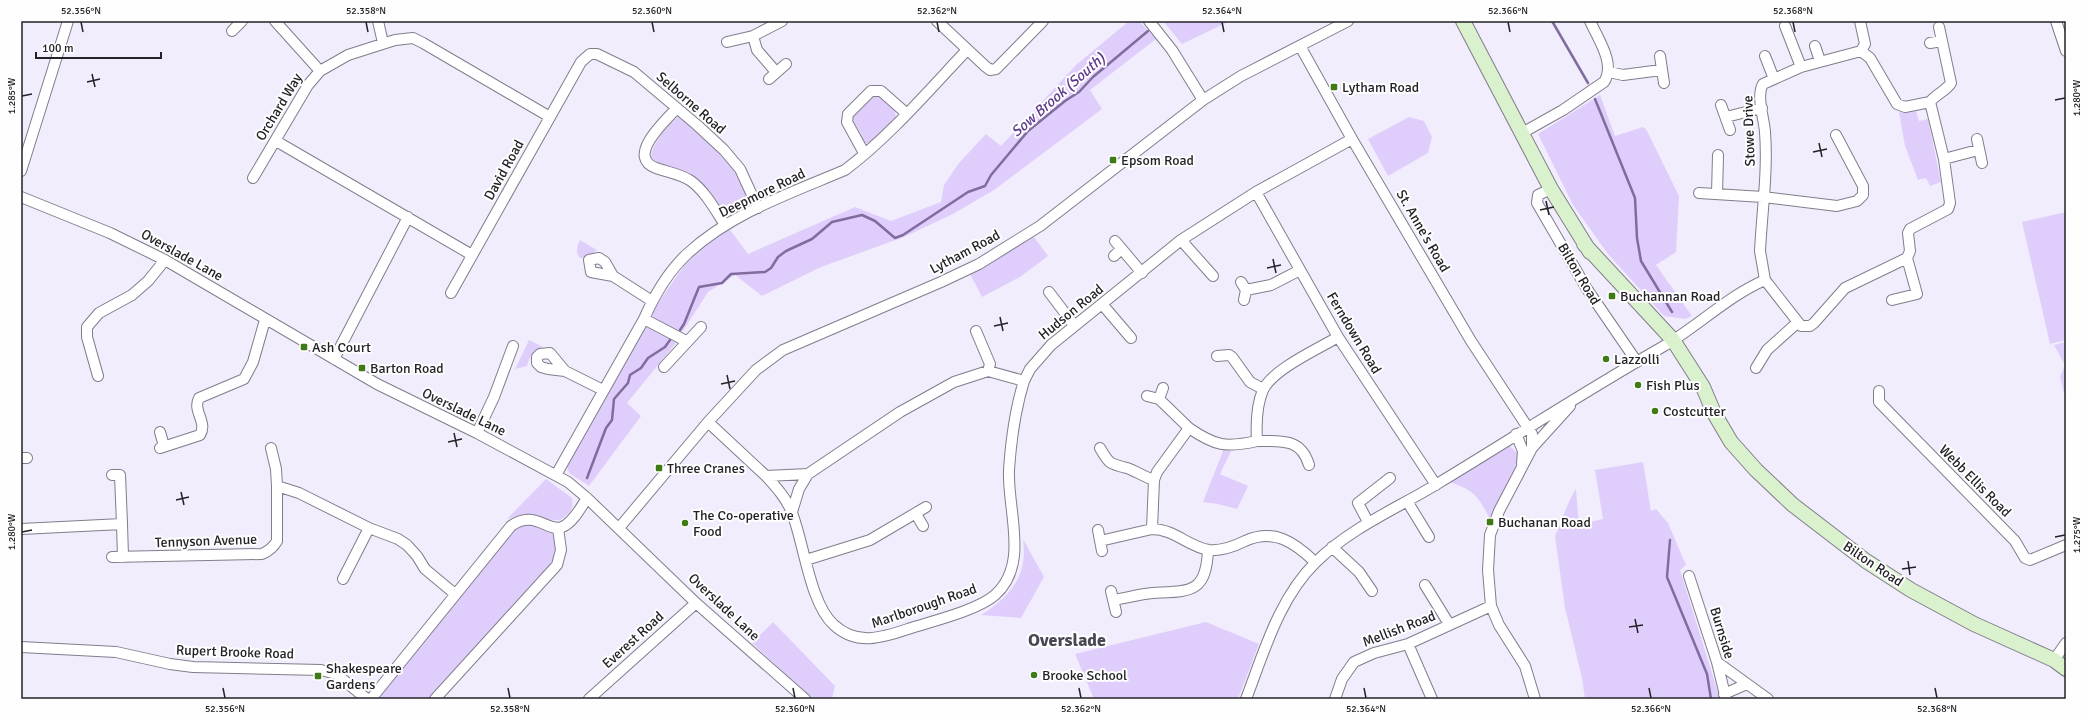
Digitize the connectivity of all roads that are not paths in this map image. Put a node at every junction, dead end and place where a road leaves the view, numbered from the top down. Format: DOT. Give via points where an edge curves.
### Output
graph roads {
  1 [pos="68,21"];
  2 [pos="242,21"];
  3 [pos="275,21"];
  4 [pos="378,21"];
  5 [pos="782,21"];
  6 [pos="937,21"];
  7 [pos="1043,21"];
  8 [pos="1149,21"];
  9 [pos="1348,21"];
  10 [pos="1463,21"];
  11 [pos="1590,21"];
  12 [pos="1860,21"];
  13 [pos="2056,21"];
  14 [pos="1785,26"];
  15 [pos="1940,27"];
  16 [pos="232,31"];
  17 [pos="753,36"];
  18 [pos="1942,41"];
  19 [pos="727,42"];
  20 [pos="383,43"];
  21 [pos="1930,44"];
  22 [pos="1300,46"];
  23 [pos="1815,46"];
  24 [pos="967,50"];
  25 [pos="1861,51"];
  26 [pos="2066,51"];
  27 [pos="1660,56"];
  28 [pos="1765,56"];
  29 [pos="1820,61"];
  30 [pos="581,62"];
  31 [pos="786,64"];
  32 [pos="1801,67"];
  33 [pos="1661,70"];
  34 [pos="320,71"];
  35 [pos="1609,72"];
  36 [pos="1774,79"];
  37 [pos="1664,83"];
  38 [pos="1203,100"];
  39 [pos="1930,102"];
  40 [pos="1721,105"];
  41 [pos="677,108"];
  42 [pos="1762,108"];
  43 [pos="907,114"];
  44 [pos="550,117"];
  45 [pos="1726,117"];
  46 [pos="1730,130"];
  47 [pos="1522,133"];
  48 [pos="1836,135"];
  49 [pos="1352,139"];
  50 [pos="1976,139"];
  51 [pos="276,141"];
  52 [pos="1978,150"];
  53 [pos="864,153"];
  54 [pos="1718,155"];
  55 [pos="1944,159"];
  56 [pos="1982,163"];
  57 [pos="21,171"];
  58 [pos="253,178"];
  59 [pos="1551,189"];
  60 [pos="1256,192"];
  61 [pos="1699,193"];
  62 [pos="1717,194"];
  63 [pos="21,197"];
  64 [pos="1763,197"];
  65 [pos="758,208"];
  66 [pos="408,217"];
  67 [pos="725,225"];
  68 [pos="1181,240"];
  69 [pos="472,254"];
  70 [pos="1114,256"];
  71 [pos="1907,258"];
  72 [pos="165,260"];
  73 [pos="1300,270"];
  74 [pos="1142,273"];
  75 [pos="613,276"];
  76 [pos="1215,279"];
  77 [pos="1765,280"];
  78 [pos="1244,291"];
  79 [pos="1049,292"];
  80 [pos="452,293"];
  81 [pos="1892,300"];
  82 [pos="652,301"];
  83 [pos="1102,304"];
  84 [pos="644,319"];
  85 [pos="265,320"];
  86 [pos="1797,323"];
  87 [pos="1074,325"];
  88 [pos="701,327"];
  89 [pos="976,331"];
  90 [pos="1338,337"];
  91 [pos="1131,338"];
  92 [pos="686,341"];
  93 [pos="1668,343"];
  94 [pos="513,346"];
  95 [pos="1217,356"];
  96 [pos="334,360"];
  97 [pos="1637,362"];
  98 [pos="664,366"];
  99 [pos="1756,368"];
  100 [pos="565,371"];
  101 [pos="988,371"];
  102 [pos="98,376"];
  103 [pos="1024,381"];
  104 [pos="1163,388"];
  105 [pos="1263,389"];
  106 [pos="603,390"];
  107 [pos="1879,391"];
  108 [pos="1147,396"];
  109 [pos="1577,398"];
  110 [pos="1159,399"];
  111 [pos="1714,413"];
  112 [pos="708,422"];
  113 [pos="1528,426"];
  114 [pos="1189,428"];
  115 [pos="160,432"];
  116 [pos="477,433"];
  117 [pos="1516,434"];
  118 [pos="1257,441"];
  119 [pos="270,446"];
  120 [pos="1532,448"];
  121 [pos="1101,455"];
  122 [pos="1309,465"];
  123 [pos="1521,468"];
  124 [pos="808,474"];
  125 [pos="112,475"];
  126 [pos="556,475"];
  127 [pos="766,476"];
  128 [pos="1390,478"];
  129 [pos="1154,480"];
  130 [pos="1436,485"];
  131 [pos="277,486"];
  132 [pos="587,498"];
  133 [pos="1407,501"];
  134 [pos="926,507"];
  135 [pos="792,512"];
  136 [pos="916,514"];
  137 [pos="1368,522"];
  138 [pos="122,524"];
  139 [pos="924,526"];
  140 [pos="21,528"];
  141 [pos="369,528"];
  142 [pos="558,528"];
  143 [pos="619,528"];
  144 [pos="1152,529"];
  145 [pos="1098,530"];
  146 [pos="1430,537"];
  147 [pos="2066,545"];
  148 [pos="1332,547"];
  149 [pos="1208,550"];
  150 [pos="112,557"];
  151 [pos="123,557"];
  152 [pos="806,560"];
  153 [pos="1315,562"];
  154 [pos="1689,576"];
  155 [pos="343,582"];
  156 [pos="1425,585"];
  157 [pos="1372,592"];
  158 [pos="455,594"];
  159 [pos="696,603"];
  160 [pos="1491,606"];
  161 [pos="1116,612"];
  162 [pos="1449,624"];
  163 [pos="2066,643"];
  164 [pos="1408,644"];
  165 [pos="21,647"];
  166 [pos="2054,660"];
  167 [pos="1717,662"];
  168 [pos="2066,669"];
  169 [pos="1747,684"];
  170 [pos="1725,696"];
  171 [pos="367,699"];
  172 [pos="371,699"];
  173 [pos="435,699"];
  174 [pos="589,699"];
  175 [pos="805,699"];
  176 [pos="1246,699"];
  177 [pos="1336,699"];
  178 [pos="1432,699"];
  179 [pos="1535,699"];
  180 [pos="1768,699"];
  1 -- 57 [label="street"];
  2 -- 16 [label="street"];
  3 -- 34 [label="street"];
  4 -- 20 [label="street"];
  5 -- 17 [label="street"];
  6 -- 24 [label="street"];
  7 -- 24 [label="street" via="996,69 990,70"];
  8 -- 38 [label="street" via="1172,50"];
  9 -- 22 [label="street, Lytham Road"];
  10 -- 47 [label="main road, Bilton Road"];
  11 -- 35 [label="street" via="1607,60"];
  12 -- 25 [label="street" via="1865,44"];
  13 -- 26 [label="street"];
  14 -- 32 [label="street"];
  15 -- 18 [label="street"];
  17 -- 19 [label="street"];
  17 -- 31 [label="street" via="757,50 772,75"];
  18 -- 21 [label="street"];
  18 -- 39 [label="street" via="1951,83"];
  20 -- 34 [label="street, Orchard Way" via="348,55"];
  20 -- 44 [label="street, Orchard Way" via="413,38"];
  22 -- 38 [label="street, Lytham Road" via="1241,76"];
  22 -- 49 [label="street, St. Anne's Road"];
  23 -- 29 [label="street"];
  24 -- 43 [label="street, Deepmore Road"];
  25 -- 29 [label="street, Stowe Drive"];
  25 -- 39 [label="street" via="1870,58 1897,104 1905,107"];
  27 -- 33 [label="street"];
  28 -- 36 [label="street"];
  29 -- 32 [label="street, Stowe Drive"];
  30 -- 41 [label="street, Selborne Road" via="590,54 597,54 634,72"];
  30 -- 44 [label="street, David Road"];
  32 -- 36 [label="street, Stowe Drive"];
  33 -- 35 [label="street" via="1623,75"];
  33 -- 37 [label="street"];
  34 -- 51 [label="street, Orchard Way" via="308,85"];
  35 -- 47 [label="street" via="1604,82 1563,110"];
  36 -- 42 [label="street, Stowe Drive" via="1762,86"];
  38 -- 112 [label="street, Lytham Road" via="1040,226 979,264 783,350 756,370"];
  39 -- 55 [label="street"];
  40 -- 45 [label="street"];
  41 -- 65 [label="street, Selborne Road" via="724,150 740,169"];
  41 -- 67 [label="street" via="653,135 645,149 646,160 651,166 691,181"];
  42 -- 45 [label="street"];
  42 -- 64 [label="street, Stowe Drive" via="1766,150"];
  43 -- 53 [label="street, Deepmore Road"];
  43 -- 53 [label="street" via="882,91 872,91 847,118"];
  44 -- 69 [label="street, David Road"];
  45 -- 46 [label="street"];
  47 -- 59 [label="main road, Bilton Road"];
  48 -- 64 [label="street" via="1842,156 1863,186 1863,195 1857,200 1837,206"];
  49 -- 60 [label="street, Hudson Road"];
  49 -- 113 [label="street, St. Anne's Road" via="1471,341"];
  50 -- 52 [label="street"];
  51 -- 58 [label="street, Orchard Way"];
  51 -- 66 [label="street"];
  52 -- 55 [label="street"];
  52 -- 56 [label="street"];
  53 -- 65 [label="street, Deepmore Road" via="845,170"];
  54 -- 62 [label="street"];
  55 -- 71 [label="street" via="1948,209 1910,229 1910,256"];
  59 -- 93 [label="main road, Bilton Road" via="1584,244"];
  59 -- 97 [label="street, Bilton Road" via="1538,195 1537,203 1587,289"];
  60 -- 68 [label="street, Hudson Road"];
  60 -- 73 [label="street, Ferndown Road"];
  61 -- 62 [label="street"];
  62 -- 64 [label="street"];
  63 -- 72 [label="street, Overslade Lane" via="110,233"];
  64 -- 77 [label="street, Stowe Drive" via="1760,251"];
  65 -- 67 [label="street, Deepmore Road"];
  66 -- 69 [label="street"];
  66 -- 96 [label="street"];
  67 -- 82 [label="street, Deepmore Road" via="687,254"];
  68 -- 74 [label="street, Hudson Road"];
  68 -- 76 [label="street"];
  69 -- 80 [label="street, David Road"];
  70 -- 74 [label="street" via="1118,245"];
  71 -- 81 [label="street" via="1917,294"];
  71 -- 86 [label="street" via="1845,288 1810,326 1801,326"];
  72 -- 85 [label="street, Overslade Lane"];
  72 -- 102 [label="street" via="132,295 99,312 87,327 87,337"];
  73 -- 78 [label="street" via="1271,286"];
  73 -- 90 [label="street, Ferndown Road"];
  74 -- 83 [label="street, Hudson Road"];
  75 -- 82 [label="street"];
  77 -- 86 [label="street"];
  77 -- 93 [label="street" via="1750,287"];
  79 -- 87 [label="street"];
  82 -- 84 [label="street, Deepmore Road"];
  83 -- 87 [label="street, Hudson Road"];
  83 -- 91 [label="street"];
  84 -- 92 [label="street"];
  84 -- 106 [label="street, Deepmore Road"];
  85 -- 96 [label="street, Overslade Lane"];
  85 -- 115 [label="street" via="253,362 244,379 199,398 196,408 203,426 200,435 162,447"];
  86 -- 99 [label="street" via="1767,350"];
  87 -- 103 [label="street, Hudson Road" via="1038,360"];
  88 -- 92 [label="street"];
  89 -- 101 [label="street" via="990,364"];
  90 -- 105 [label="street" via="1274,376"];
  90 -- 130 [label="street, Ferndown Road"];
  92 -- 98 [label="street"];
  93 -- 97 [label="street"];
  93 -- 111 [label="main road, Bilton Road" via="1697,395"];
  93 -- 111 [label="main road, Bilton Road" via="1703,387"];
  94 -- 116 [label="street"];
  95 -- 105 [label="street" via="1230,351 1244,376"];
  96 -- 116 [label="street, Overslade Lane"];
  97 -- 109 [label="street"];
  100 -- 106 [label="street"];
  101 -- 103 [label="street"];
  101 -- 124 [label="street" via="954,382 900,412"];
  103 -- 152 [label="street, Marlborough Road" via="1015,414 1009,471 1015,552 1012,568 1005,583 995,595 952,615 883,637 865,639 842,631 827,617 820,607"];
  104 -- 110 [label="street"];
  105 -- 118 [label="street" via="1256,420"];
  106 -- 126 [label="street, Deepmore Road"];
  107 -- 147 [label="street, Webb Ellis Road" via="1879,402 2015,541 2025,558 2030,560"];
  108 -- 110 [label="street"];
  109 -- 113 [label="street"];
  109 -- 120 [label="street"];
  110 -- 114 [label="street"];
  111 -- 166 [label="main road, Bilton Road" via="1731,442 1756,470 1793,505 1866,561 1911,590 1974,624"];
  112 -- 127 [label="street"];
  112 -- 143 [label="street, Lytham Road"];
  113 -- 117 [label="street"];
  113 -- 120 [label="street, St. Anne's Road" via="1534,440"];
  114 -- 118 [label="street" via="1220,445 1236,446"];
  114 -- 129 [label="street"];
  116 -- 126 [label="street, Overslade Lane"];
  117 -- 123 [label="street" via="1523,451"];
  117 -- 130 [label="street"];
  118 -- 122 [label="street" via="1289,442 1296,445 1310,452"];
  119 -- 131 [label="street, Tennyson Avenue"];
  120 -- 123 [label="street"];
  121 -- 129 [label="street" via="1113,465"];
  123 -- 160 [label="street" via="1490,535 1488,570"];
  124 -- 127 [label="street"];
  124 -- 135 [label="street" via="799,489"];
  125 -- 138 [label="street" via="120,475"];
  126 -- 132 [label="street, Overslade Lane"];
  127 -- 135 [label="street, Marlborough Road" via="782,494"];
  128 -- 137 [label="street" via="1358,503"];
  129 -- 144 [label="street"];
  130 -- 133 [label="street"];
  131 -- 141 [label="street" via="299,493"];
  131 -- 151 [label="street, Tennyson Avenue" via="277,541 267,552"];
  132 -- 142 [label="street" via="569,523"];
  132 -- 143 [label="street, Overslade Lane"];
  133 -- 137 [label="street"];
  133 -- 146 [label="street"];
  134 -- 136 [label="street"];
  135 -- 152 [label="street, Marlborough Road"];
  136 -- 139 [label="street"];
  136 -- 152 [label="street" via="870,540"];
  137 -- 148 [label="street"];
  138 -- 140 [label="street"];
  138 -- 151 [label="street"];
  141 -- 155 [label="street"];
  141 -- 158 [label="street" via="407,545 425,570"];
  142 -- 158 [label="street" via="537,520 518,521 511,526"];
  142 -- 173 [label="street" via="562,550 557,565"];
  143 -- 159 [label="street, Overslade Lane"];
  144 -- 145 [label="street" via="1101,546"];
  144 -- 149 [label="street" via="1168,532"];
  148 -- 153 [label="street"];
  148 -- 157 [label="street" via="1359,572"];
  149 -- 153 [label="street" via="1226,549 1249,539 1267,535 1296,544"];
  149 -- 161 [label="street" via="1203,577 1198,584 1176,593 1112,596"];
  150 -- 151 [label="street, Tennyson Avenue"];
  153 -- 176 [label="street" via="1293,590 1277,620"];
  154 -- 167 [label="street, Burnside"];
  156 -- 162 [label="street"];
  158 -- 172 [label="street"];
  159 -- 174 [label="street, Everest Road"];
  159 -- 175 [label="street, Overslade Lane"];
  160 -- 162 [label="street, Mellish Road"];
  160 -- 179 [label="street" via="1499,625 1525,666"];
  162 -- 164 [label="street, Mellish Road"];
  163 -- 166 [label="street"];
  164 -- 177 [label="street, Mellish Road" via="1374,653 1354,662 1342,678"];
  164 -- 178 [label="street"];
  165 -- 171 [label="street, Rupert Brooke Road" via="116,652 193,667 321,670 336,674"];
  166 -- 168 [label="main road, Bilton Road"];
  167 -- 169 [label="street"];
  167 -- 170 [label="street, Burnside"];
  169 -- 170 [label="street"];
  169 -- 180 [label="street"];
}
